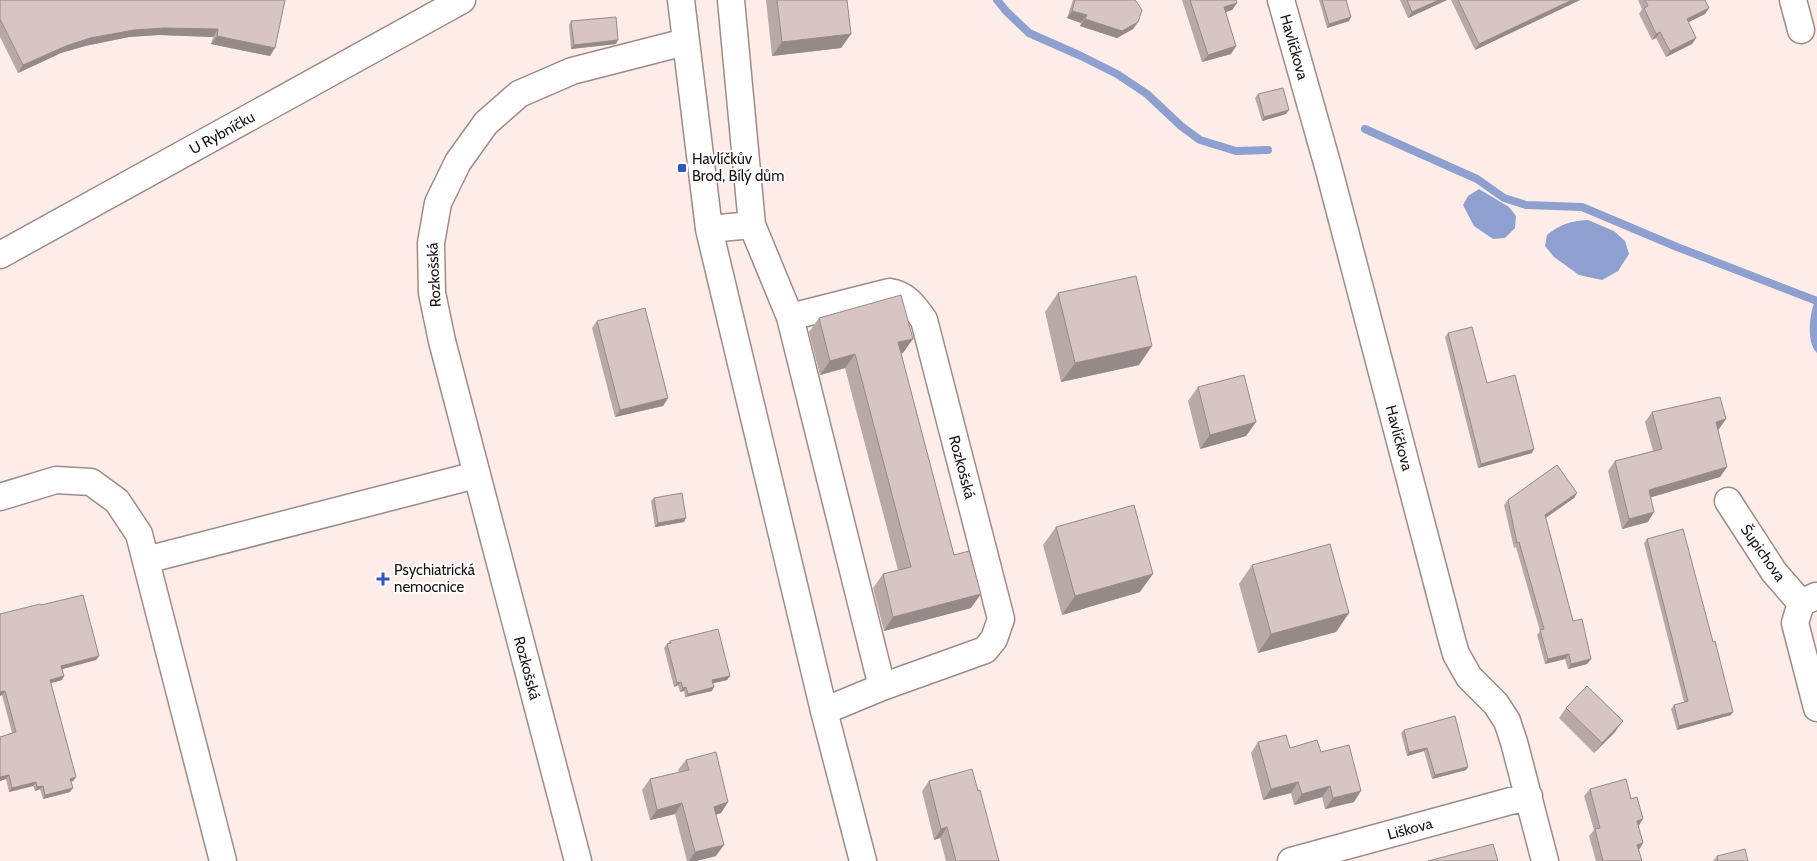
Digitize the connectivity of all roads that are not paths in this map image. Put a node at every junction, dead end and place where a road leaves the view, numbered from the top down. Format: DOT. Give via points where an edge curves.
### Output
graph roads {
  1 [pos="681,0"];
  2 [pos="732,0"];
  3 [pos="1280,0"];
  4 [pos="1793,0"];
  5 [pos="448,3"];
  6 [pos="1801,30"];
  7 [pos="685,42"];
  8 [pos="752,225"];
  9 [pos="709,229"];
  10 [pos="0,255"];
  11 [pos="790,316"];
  12 [pos="476,475"];
  13 [pos="0,496"];
  14 [pos="1728,500"];
  15 [pos="146,560"];
  16 [pos="1809,600"];
  17 [pos="882,687"];
  18 [pos="1817,708"];
  19 [pos="824,711"];
  20 [pos="1529,796"];
  21 [pos="222,861"];
  22 [pos="578,861"];
  23 [pos="864,861"];
  24 [pos="1291,861"];
  25 [pos="1545,861"];
  1 -- 7 [label="street"];
  2 -- 8 [label="street"];
  3 -- 20 [label="street, Havlíčkova" via="1329,170 1456,654 1469,677 1496,704 1507,721"];
  4 -- 6 [label="street"];
  5 -- 10 [label="street, U Rybníčku"];
  7 -- 9 [label="street"];
  7 -- 12 [label="street, Rozkošská" via="572,71 518,94 486,124 458,162 438,202 431,243 432,293"];
  8 -- 9 [label="street"];
  8 -- 11 [label="street"];
  9 -- 19 [label="street"];
  11 -- 17 [label="street"];
  11 -- 17 [label="street, Rozkošská" via="889,292 896,293 915,307 924,320 1001,619 994,639 984,650"];
  12 -- 15 [label="street"];
  12 -- 22 [label="street, Rozkošská"];
  13 -- 15 [label="street" via="56,480 91,482 117,501 139,534"];
  14 -- 16 [label="street, Šupichova" via="1774,572"];
  15 -- 21 [label="street"];
  16 -- 18 [label="street, Šupichova" via="1795,623"];
  17 -- 19 [label="street, Rozkošská"];
  19 -- 23 [label="street"];
  20 -- 24 [label="street, Liškova"];
  20 -- 25 [label="street, Havlíčkova"];
}
